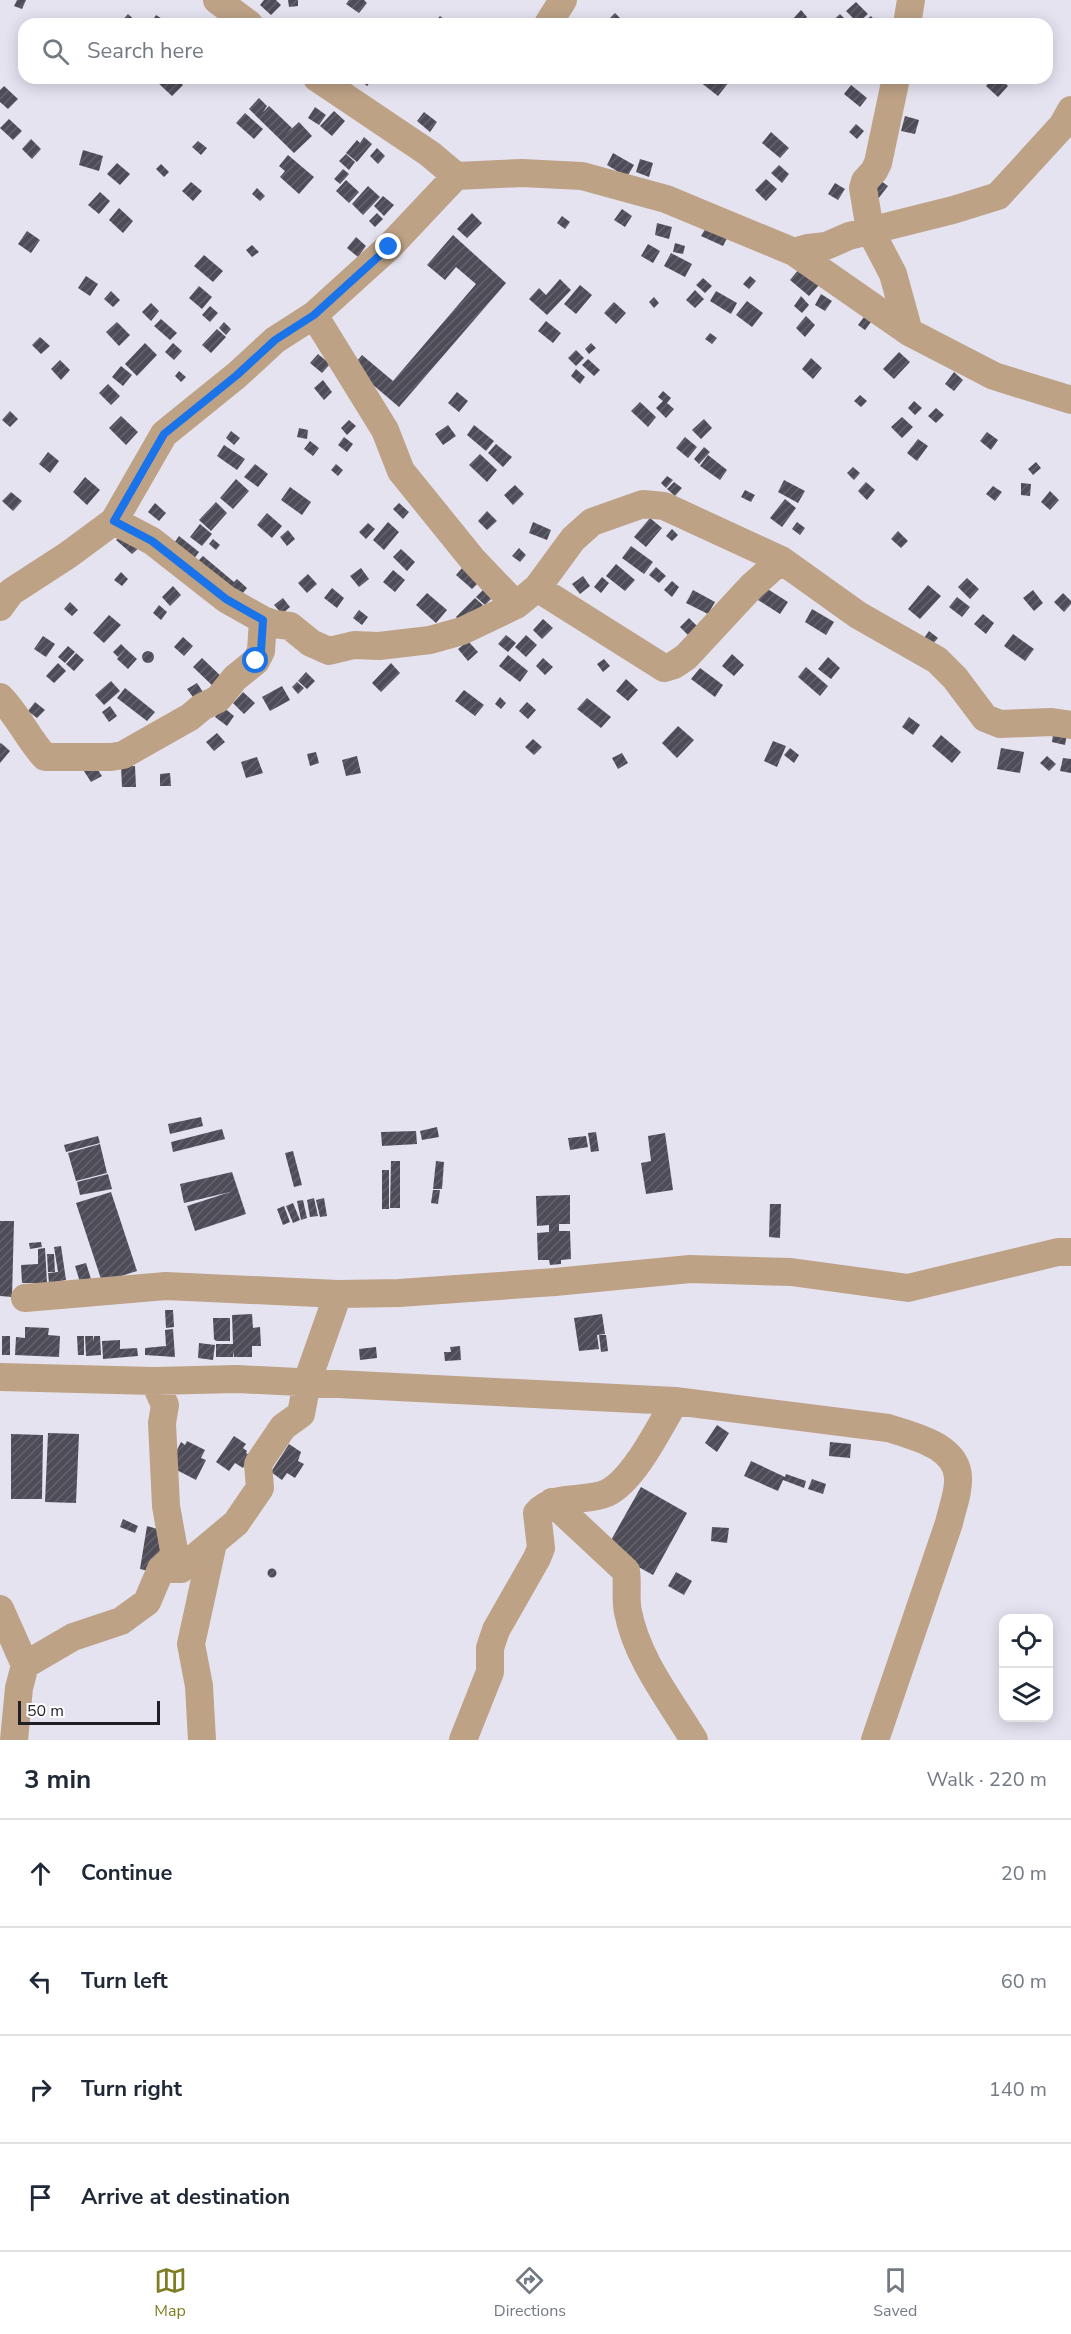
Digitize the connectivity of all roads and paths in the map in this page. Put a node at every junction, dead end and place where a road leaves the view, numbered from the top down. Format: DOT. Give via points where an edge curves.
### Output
graph roads {
  1 [pos="217,0"];
  2 [pos="563,0"];
  3 [pos="911,0"];
  4 [pos="241,18"];
  5 [pos="552,18"];
  6 [pos="908,18"];
  7 [pos="326,84"];
  8 [pos="895,84"];
  9 [pos="1071,110"];
  10 [pos="456,176"];
  11 [pos="870,230"];
  12 [pos="794,252"];
  13 [pos="314,315"];
  14 [pos="909,332"];
  15 [pos="1071,400"];
  16 [pos="114,521"];
  17 [pos="781,560"];
  18 [pos="527,597"];
  19 [pos="0,607"];
  20 [pos="263,620"];
  21 [pos="0,697"];
  22 [pos="1071,725"];
  23 [pos="1071,1252"];
  24 [pos="338,1294"];
  25 [pos="25,1298"];
  26 [pos="0,1377"];
  27 [pos="154,1381"];
  28 [pos="307,1382"];
  29 [pos="675,1401"];
  30 [pos="552,1502"];
  31 [pos="213,1543"];
  32 [pos="161,1569"];
  33 [pos="0,1609"];
  34 [pos="25,1665"];
  35 [pos="14,1740"];
  36 [pos="202,1740"];
  37 [pos="463,1740"];
  38 [pos="694,1740"];
  39 [pos="875,1740"];
  1 -- 4 [label="street"];
  2 -- 5 [label="street"];
  3 -- 6 [label="street"];
  7 -- 10 [label="street"];
  8 -- 11 [label="street" via="878,163 863,188"];
  9 -- 11 [label="street" via="1062,126 998,196"];
  10 -- 12 [label="street" via="582,176 666,199"];
  10 -- 13 [label="street" via="389,247"];
  11 -- 12 [label="street" via="826,246"];
  11 -- 14 [label="street" via="893,274"];
  12 -- 14 [label="street"];
  13 -- 16 [label="street" via="275,340 164,434"];
  13 -- 18 [label="street" via="385,430 401,471 473,560"];
  14 -- 15 [label="street" via="994,376"];
  16 -- 19 [label="street" via="11,592"];
  16 -- 20 [label="street" via="152,541 226,599"];
  17 -- 18 [label="street" via="685,514 643,504 592,522 573,539"];
  17 -- 18 [label="street" via="751,586 686,657 664,668"];
  17 -- 22 [label="street" via="858,615 937,660 985,718 1000,724"];
  18 -- 20 [label="street" via="462,631 430,640 354,645 329,651 290,626"];
  20 -- 21 [label="street" via="261,651 256,661 218,699 123,754 45,757"];
  23 -- 24 [label="street" via="908,1288 791,1272 690,1269 544,1283"];
  24 -- 25 [label="street" via="166,1286"];
  24 -- 28 [label="street"];
  26 -- 27 [label="street"];
  27 -- 28 [label="street"];
  27 -- 32 [label="street" via="165,1405 162,1423 166,1506 175,1556"];
  28 -- 29 [label="street"];
  28 -- 31 [label="street" via="301,1414 283,1427 258,1464 260,1488 236,1523"];
  29 -- 30 [label="street" via="620,1485 605,1494"];
  29 -- 39 [label="street" via="888,1428 938,1446 951,1459 959,1479 954,1502"];
  30 -- 37 [label="street" via="537,1513 541,1548 496,1630 490,1648 490,1672"];
  30 -- 38 [label="street" via="627,1571 628,1614 640,1652"];
  31 -- 32 [label="street" via="181,1569"];
  31 -- 36 [label="street" via="192,1644"];
  32 -- 34 [label="street" via="147,1602 121,1621 73,1637"];
  33 -- 34 [label="street"];
  34 -- 35 [label="street"];
}
